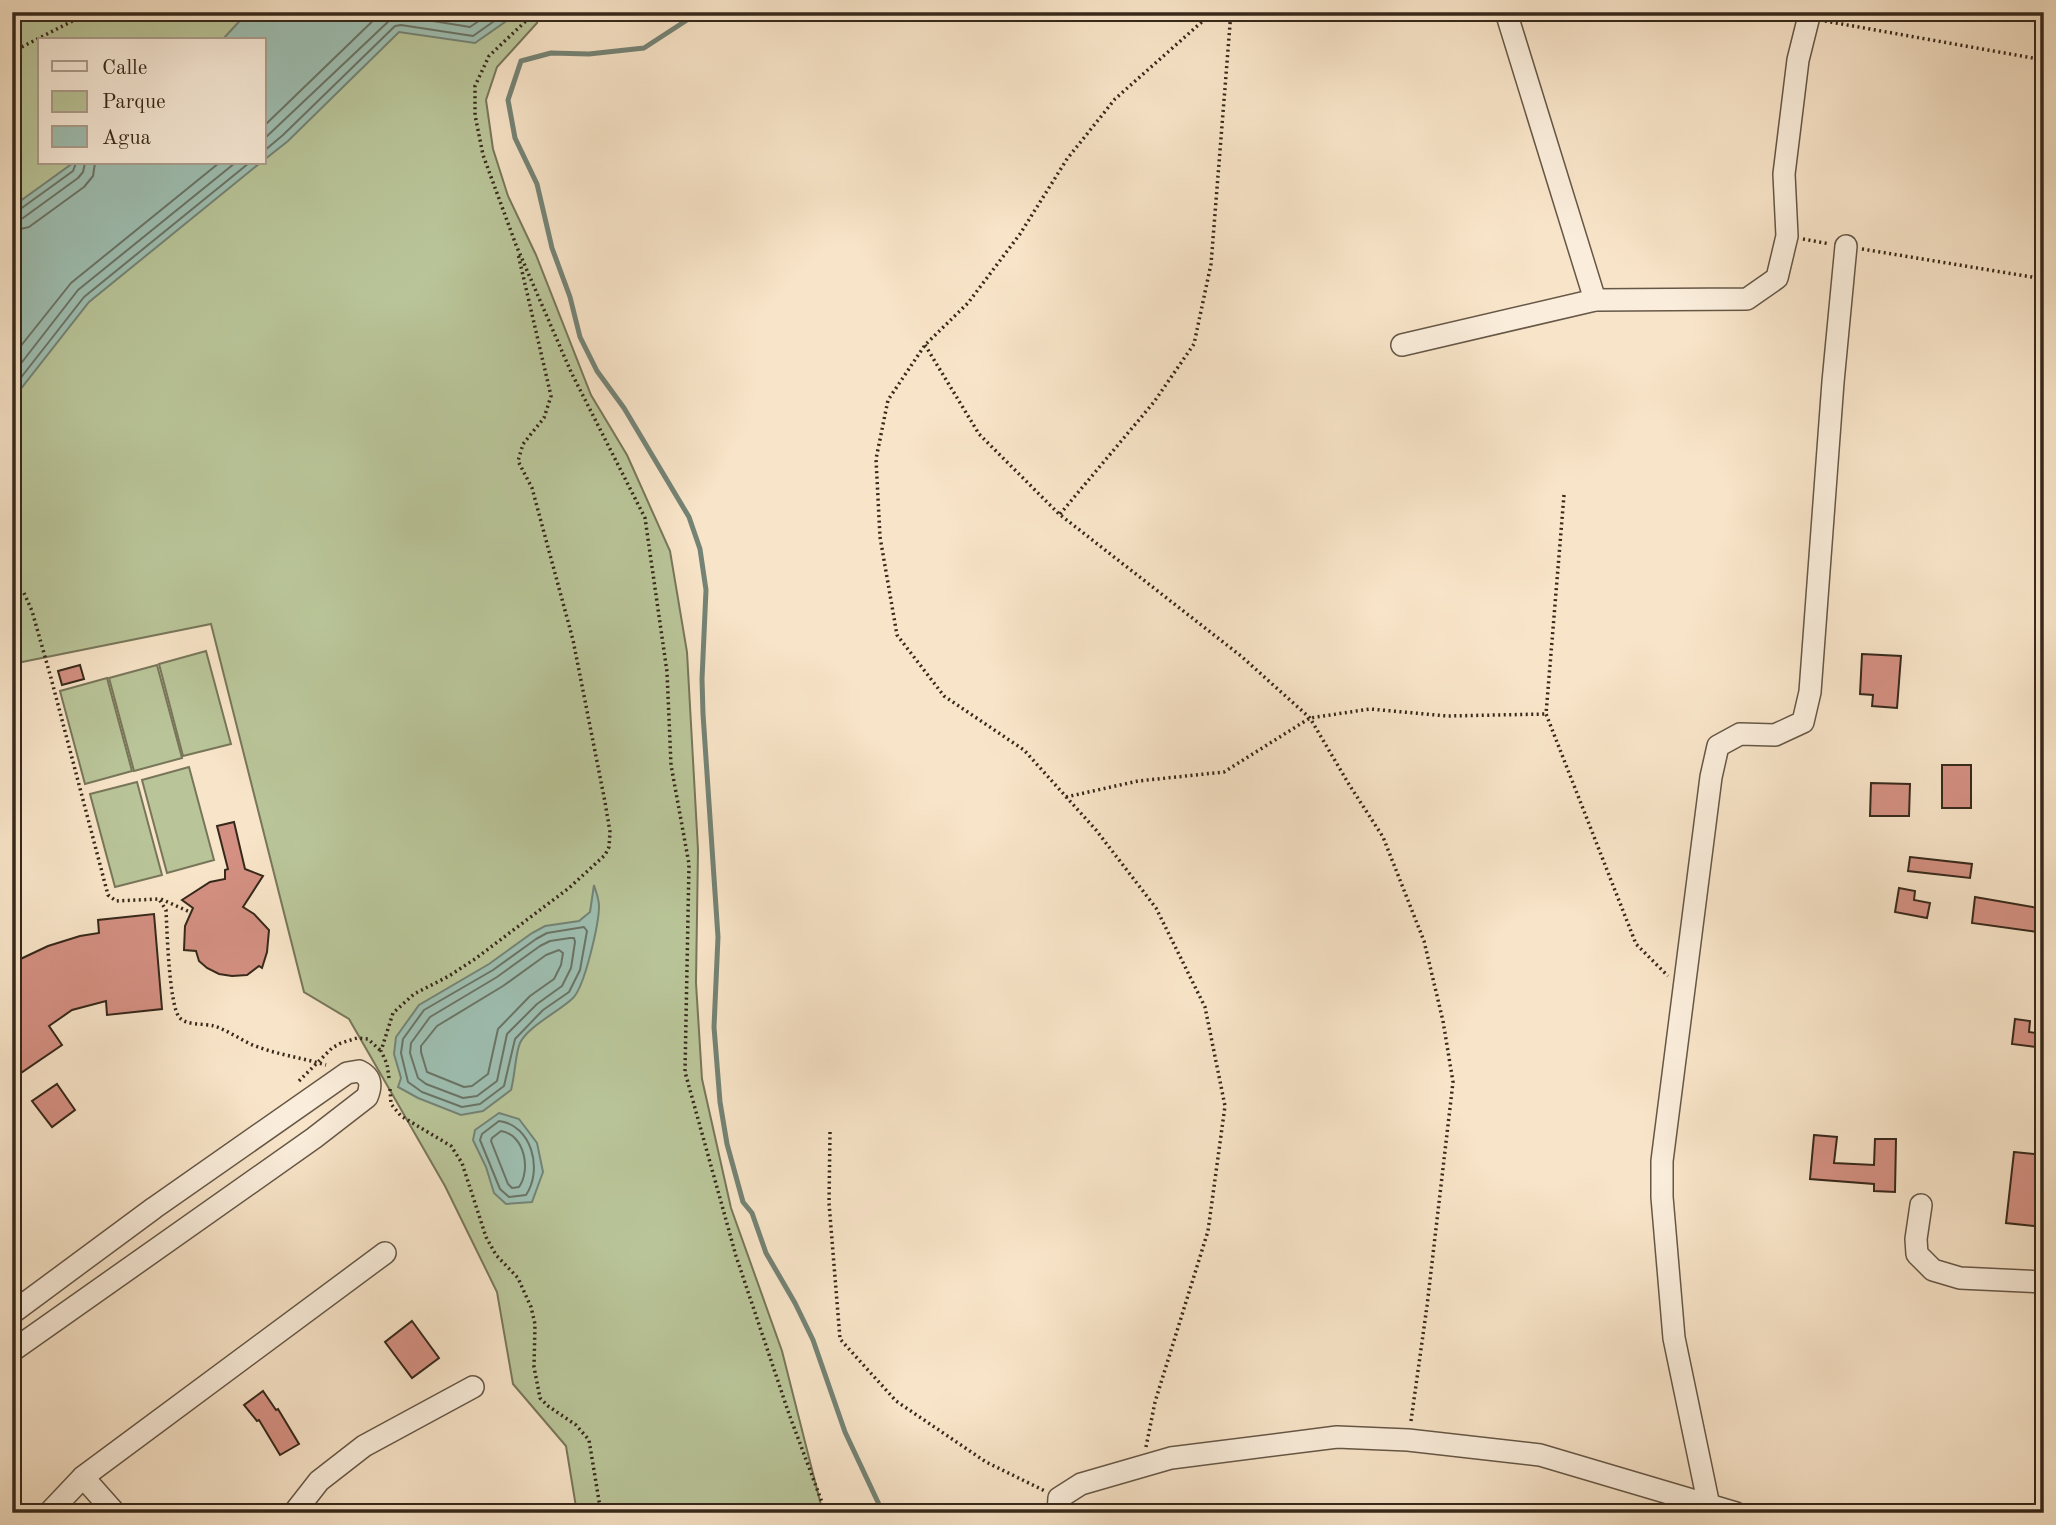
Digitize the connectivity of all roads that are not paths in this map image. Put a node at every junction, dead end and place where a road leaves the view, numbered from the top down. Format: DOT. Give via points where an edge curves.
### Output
graph roads {
  1 [pos="1506,12"];
  2 [pos="1810,15"];
  3 [pos="1846,246"];
  4 [pos="1595,300"];
  5 [pos="1402,345"];
  6 [pos="1921,1205"];
  7 [pos="385,1253"];
  8 [pos="2044,1282"];
  9 [pos="12,1312"];
  10 [pos="12,1351"];
  11 [pos="473,1387"];
  12 [pos="83,1477"];
  13 [pos="1059,1505"];
  14 [pos="1709,1506"];
  15 [pos="49,1513"];
  16 [pos="115,1513"];
  17 [pos="294,1513"];
  18 [pos="1736,1513"];
  1 -- 4 [label="street"];
  2 -- 4 [label="street" via="1798,60 1784,174 1787,236 1777,278 1747,299"];
  3 -- 14 [label="street" via="1810,692 1803,722 1775,735 1740,734 1718,746 1662,1161 1674,1338"];
  4 -- 5 [label="street"];
  6 -- 8 [label="street" via="1917,1254 1933,1270 1959,1278"];
  7 -- 12 [label="street"];
  9 -- 10 [label="street" via="340,1077 359,1071 365,1074 371,1087 367,1097"];
  11 -- 17 [label="street" via="364,1446 319,1481"];
  12 -- 15 [label="street"];
  12 -- 16 [label="street"];
  13 -- 14 [label="street" via="1081,1484 1171,1458 1337,1437 1541,1455"];
  14 -- 18 [label="street"];
}
